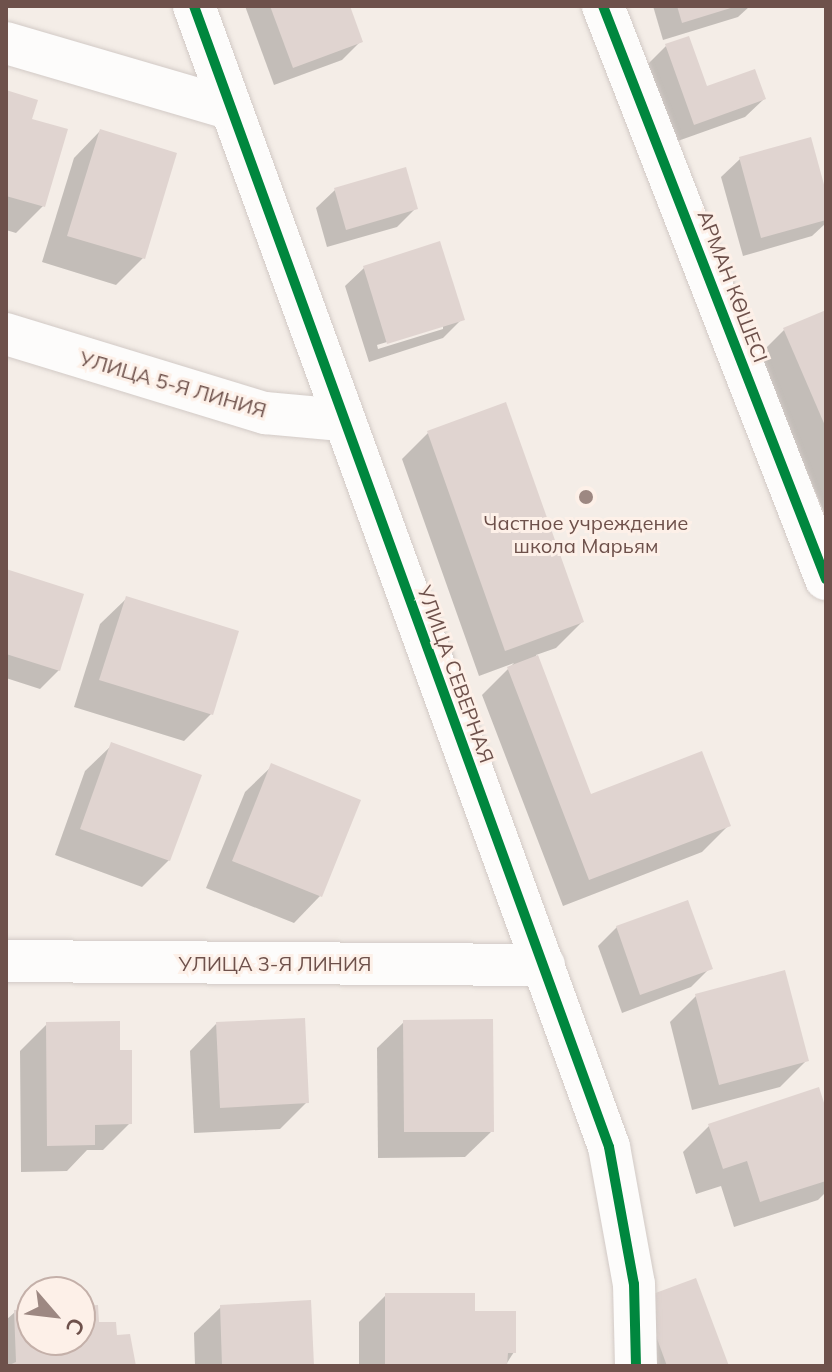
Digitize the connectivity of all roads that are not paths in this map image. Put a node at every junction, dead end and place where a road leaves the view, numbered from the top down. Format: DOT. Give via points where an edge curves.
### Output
graph roads {
  1 [pos="194,6"];
  2 [pos="603,6"];
  3 [pos="6,43"];
  4 [pos="231,109"];
  5 [pos="6,334"];
  6 [pos="342,420"];
  7 [pos="826,579"];
  8 [pos="6,961"];
  9 [pos="544,965"];
  10 [pos="636,1366"];
  1 -- 4 [label="street, УЛИЦА СЕВЕРНАЯ"];
  2 -- 7 [label="street, АРМАН КӨШЕСІ"];
  3 -- 4 [label="street"];
  4 -- 6 [label="street, УЛИЦА СЕВЕРНАЯ"];
  5 -- 6 [label="street, УЛИЦА 5-Я ЛИНИЯ" via="265,413"];
  6 -- 9 [label="street, УЛИЦА СЕВЕРНАЯ"];
  8 -- 9 [label="street, УЛИЦА 3-Я ЛИНИЯ"];
  9 -- 10 [label="street, УЛИЦА СЕВЕРНАЯ" via="609,1147 634,1284"];
}
